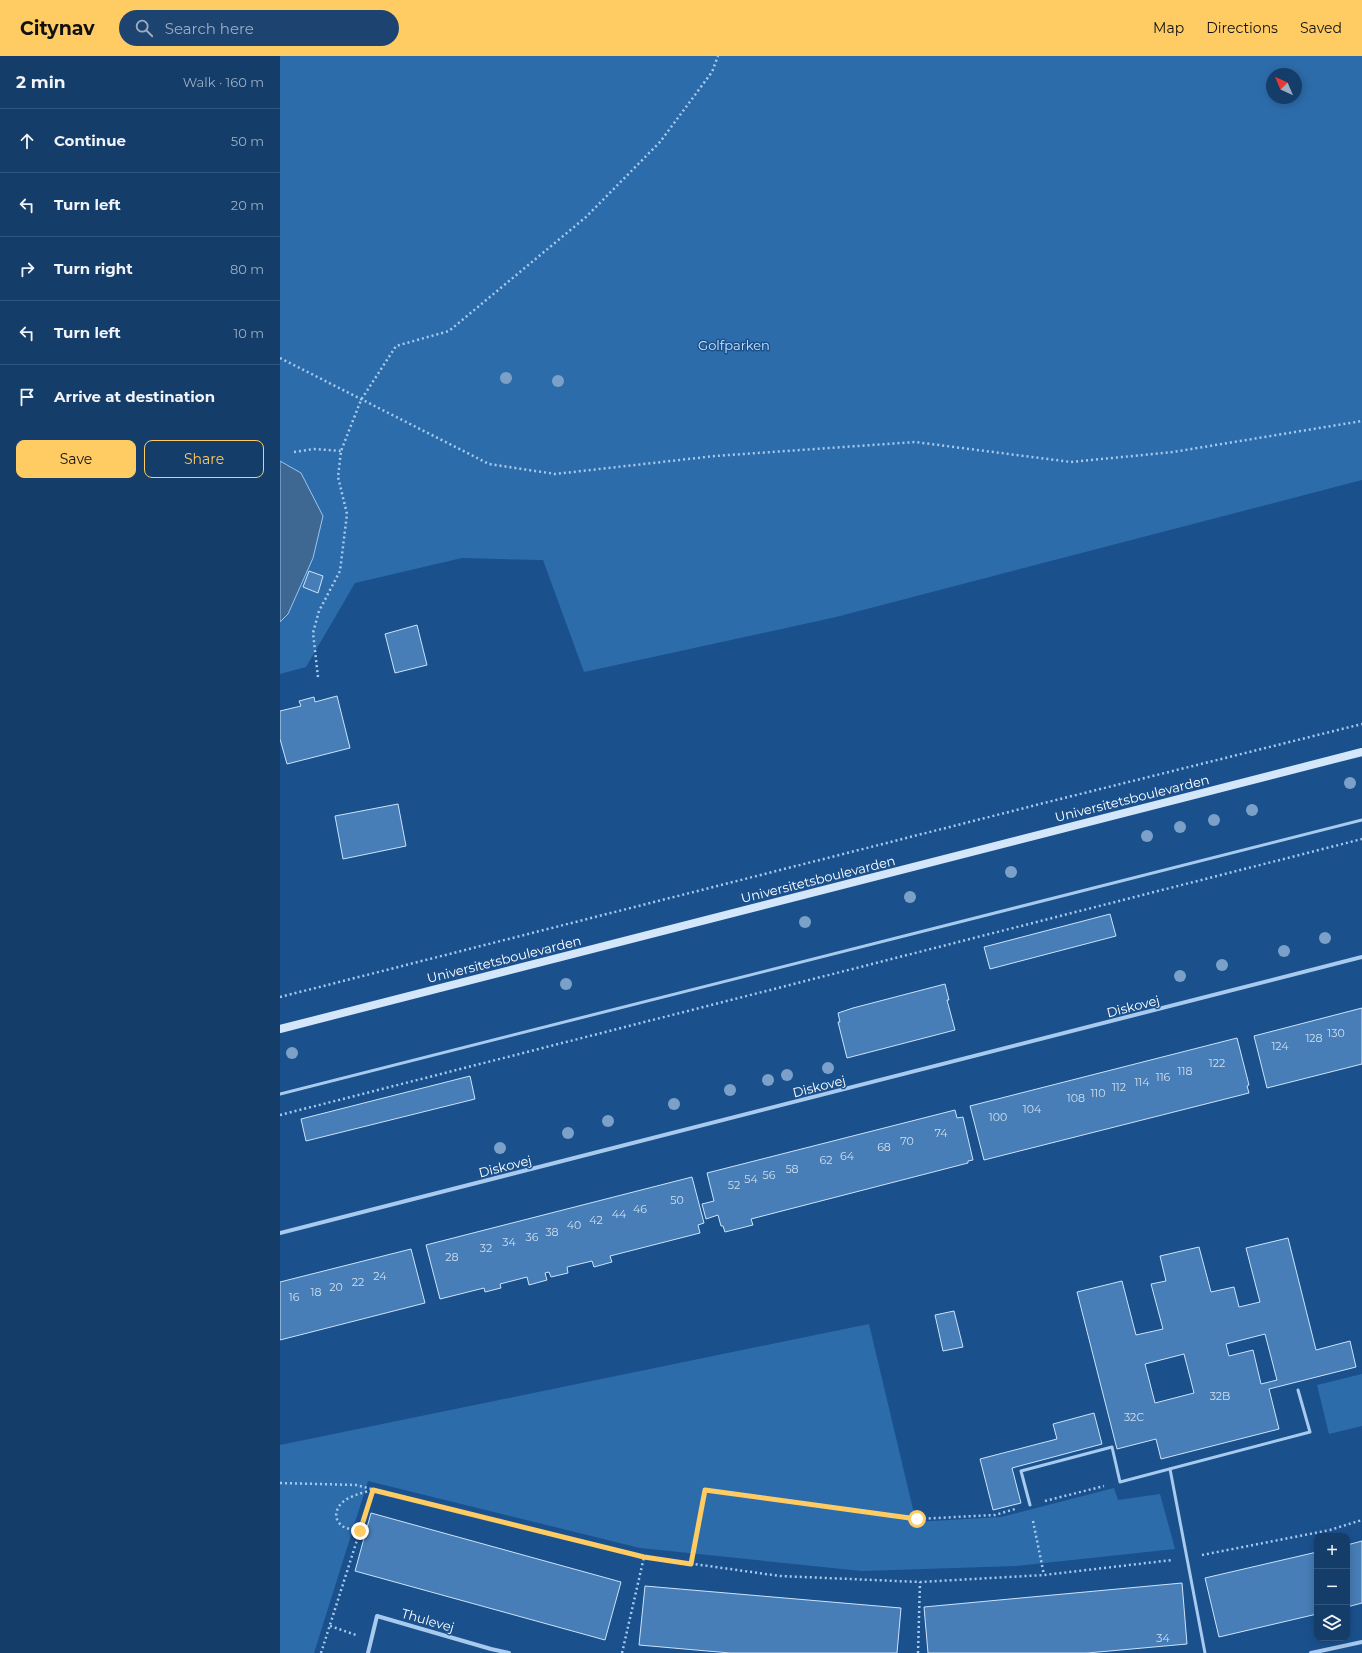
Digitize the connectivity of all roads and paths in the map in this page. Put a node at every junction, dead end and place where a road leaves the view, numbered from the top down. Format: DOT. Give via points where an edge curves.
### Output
graph roads {
  1 [pos="718,56"];
  2 [pos="280,358"];
  3 [pos="362,400"];
  4 [pos="1362,421"];
  5 [pos="341,451"];
  6 [pos="294,452"];
  7 [pos="318,676"];
  8 [pos="1362,724"];
  9 [pos="1362,752"];
  10 [pos="1362,820"];
  11 [pos="1362,839"];
  12 [pos="1362,957"];
  13 [pos="280,997"];
  14 [pos="280,1029"];
  15 [pos="280,1094"];
  16 [pos="280,1115"];
  17 [pos="280,1233"];
  18 [pos="1298,1390"];
  19 [pos="1170,1469"];
  20 [pos="1120,1482"];
  21 [pos="280,1483"];
  22 [pos="373,1490"];
  23 [pos="1030,1505"];
  24 [pos="1362,1520"];
  25 [pos="360,1531"];
  26 [pos="644,1557"];
  27 [pos="1187,1558"];
  28 [pos="691,1564"];
  29 [pos="1044,1575"];
  30 [pos="920,1582"];
  31 [pos="330,1626"];
  32 [pos="371,1640"];
  33 [pos="1362,1642"];
  34 [pos="321,1653"];
  35 [pos="368,1653"];
  36 [pos="509,1653"];
  37 [pos="622,1653"];
  38 [pos="918,1653"];
  39 [pos="1205,1653"];
  40 [pos="1311,1653"];
  1 -- 3 [label="path" via="712,72 660,142 586,217 450,331 396,346"];
  2 -- 3 [label="path"];
  3 -- 4 [label="path" via="489,464 554,474 715,456 915,442 1072,462 1172,452"];
  3 -- 5 [label="path"];
  5 -- 6 [label="path" via="314,449"];
  5 -- 7 [label="path" via="338,476 347,514 340,570 320,611 313,633"];
  8 -- 13 [label="path"];
  9 -- 14 [label="main road, Universitetsboulevarden"];
  10 -- 15 [label="lane"];
  11 -- 16 [label="path"];
  12 -- 17 [label="street, Diskovej"];
  18 -- 19 [label="lane" via="1310,1432"];
  19 -- 20 [label="lane"];
  19 -- 27 [label="lane"];
  20 -- 23 [label="path"];
  20 -- 23 [label="lane" via="1112,1448 1096,1451 1021,1471"];
  21 -- 22 [label="path" via="356,1486"];
  22 -- 25 [label="path"];
  22 -- 25 [label="path" via="348,1498 338,1506 336,1512 339,1523"];
  22 -- 26 [label="path"];
  23 -- 28 [label="path" via="995,1515 917,1519 705,1490"];
  23 -- 29 [label="path"];
  24 -- 27 [label="path" via="1330,1530"];
  25 -- 31 [label="path"];
  26 -- 28 [label="path"];
  26 -- 37 [label="path"];
  27 -- 29 [label="path"];
  27 -- 39 [label="lane"];
  28 -- 30 [label="path" via="780,1576"];
  29 -- 30 [label="path"];
  30 -- 38 [label="path"];
  31 -- 32 [label="path"];
  31 -- 34 [label="path"];
  32 -- 35 [label="street, Thulevej"];
  32 -- 36 [label="street, Thulevej" via="378,1616"];
  33 -- 40 [label="street"];
}
